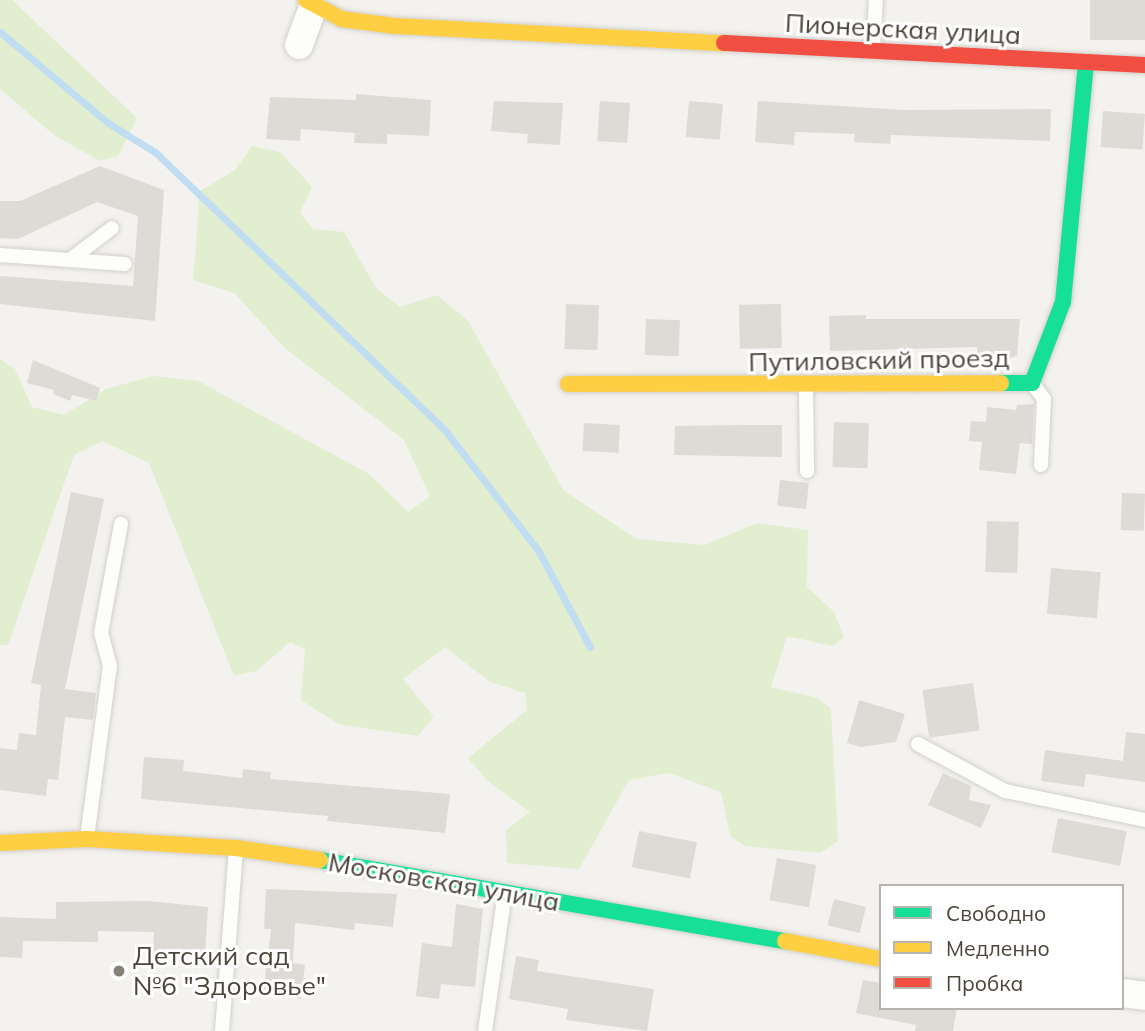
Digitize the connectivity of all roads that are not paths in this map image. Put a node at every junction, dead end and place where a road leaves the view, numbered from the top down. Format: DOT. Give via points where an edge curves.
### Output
graph roads {
  1 [pos="876,0"];
  2 [pos="315,7"];
  3 [pos="299,45"];
  4 [pos="873,53"];
  5 [pos="1086,62"];
  6 [pos="1145,65"];
  7 [pos="112,228"];
  8 [pos="0,255"];
  9 [pos="71,259"];
  10 [pos="125,264"];
  11 [pos="1032,383"];
  12 [pos="568,384"];
  13 [pos="806,387"];
  14 [pos="1041,465"];
  15 [pos="807,471"];
  16 [pos="121,524"];
  17 [pos="918,744"];
  18 [pos="1145,820"];
  19 [pos="86,839"];
  20 [pos="1,842"];
  21 [pos="236,848"];
  22 [pos="505,891"];
  23 [pos="879,959"];
  24 [pos="1124,993"];
  25 [pos="1145,996"];
  26 [pos="222,1031"];
  27 [pos="485,1031"];
  1 -- 4 [label="lane"];
  2 -- 3 [label="street"];
  2 -- 4 [label="street, Пионерская улица" via="362,24"];
  4 -- 5 [label="street, Пионерская улица"];
  5 -- 6 [label="street, Пионерская улица"];
  5 -- 11 [label="street, Путиловский проезд" via="1063,302"];
  7 -- 9 [label="lane"];
  8 -- 9 [label="lane"];
  9 -- 10 [label="lane"];
  11 -- 13 [label="street, Путиловский проезд"];
  11 -- 14 [label="lane" via="1044,399"];
  12 -- 13 [label="street, Путиловский проезд"];
  13 -- 15 [label="lane"];
  16 -- 19 [label="lane" via="101,634 110,666"];
  17 -- 18 [label="lane" via="1005,791"];
  19 -- 20 [label="street, Московская улица"];
  19 -- 21 [label="street, Московская улица"];
  21 -- 22 [label="street, Московская улица"];
  21 -- 26 [label="lane"];
  22 -- 23 [label="street, Московская улица"];
  22 -- 27 [label="lane"];
  24 -- 25 [label="street"];
}
